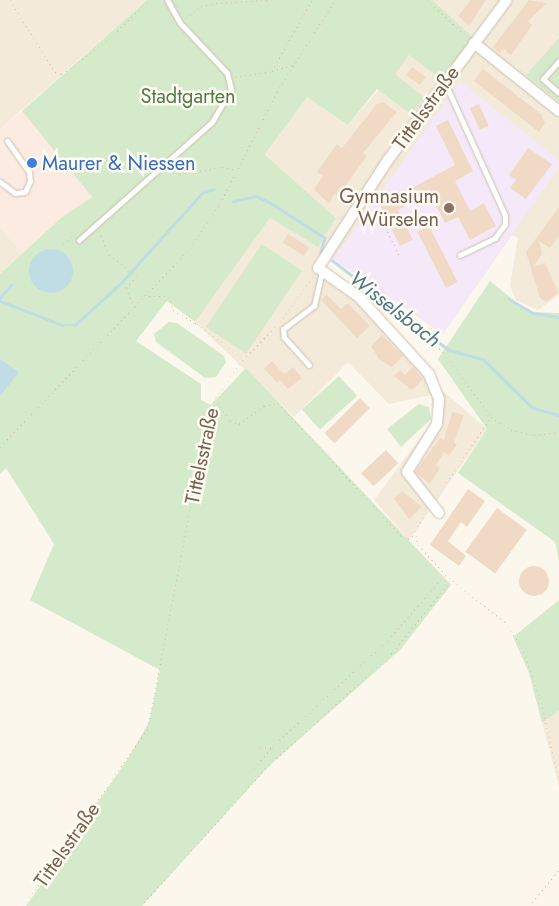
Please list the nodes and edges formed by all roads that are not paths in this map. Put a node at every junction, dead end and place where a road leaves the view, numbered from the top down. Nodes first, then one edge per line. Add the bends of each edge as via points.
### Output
1 (167, 0) edge
2 (507, 0) edge
3 (474, 43) junction
4 (559, 61) edge
5 (445, 82) junction
6 (559, 93) edge
7 (559, 111) edge
8 (7, 141) dead end
9 (0, 182) edge
10 (79, 240) dead end
11 (460, 256) dead end
12 (320, 269) junction
13 (309, 365) dead end
14 (439, 513) dead end

1 - 10 lane via 180,23 229,79 231,89 212,122
2 - 3 street, Tittelsstraße
3 - 5 street, Tittelsstraße
3 - 7 street
4 - 6 lane via 543,79
5 - 11 lane via 505,215 504,224 495,238
5 - 12 street, Tittelsstraße via 366,192
8 - 9 lane via 29,172 30,181 25,192 15,193
12 - 13 lane via 314,306 283,329 284,337
12 - 14 street via 372,311 433,381 439,399 437,424 407,472

